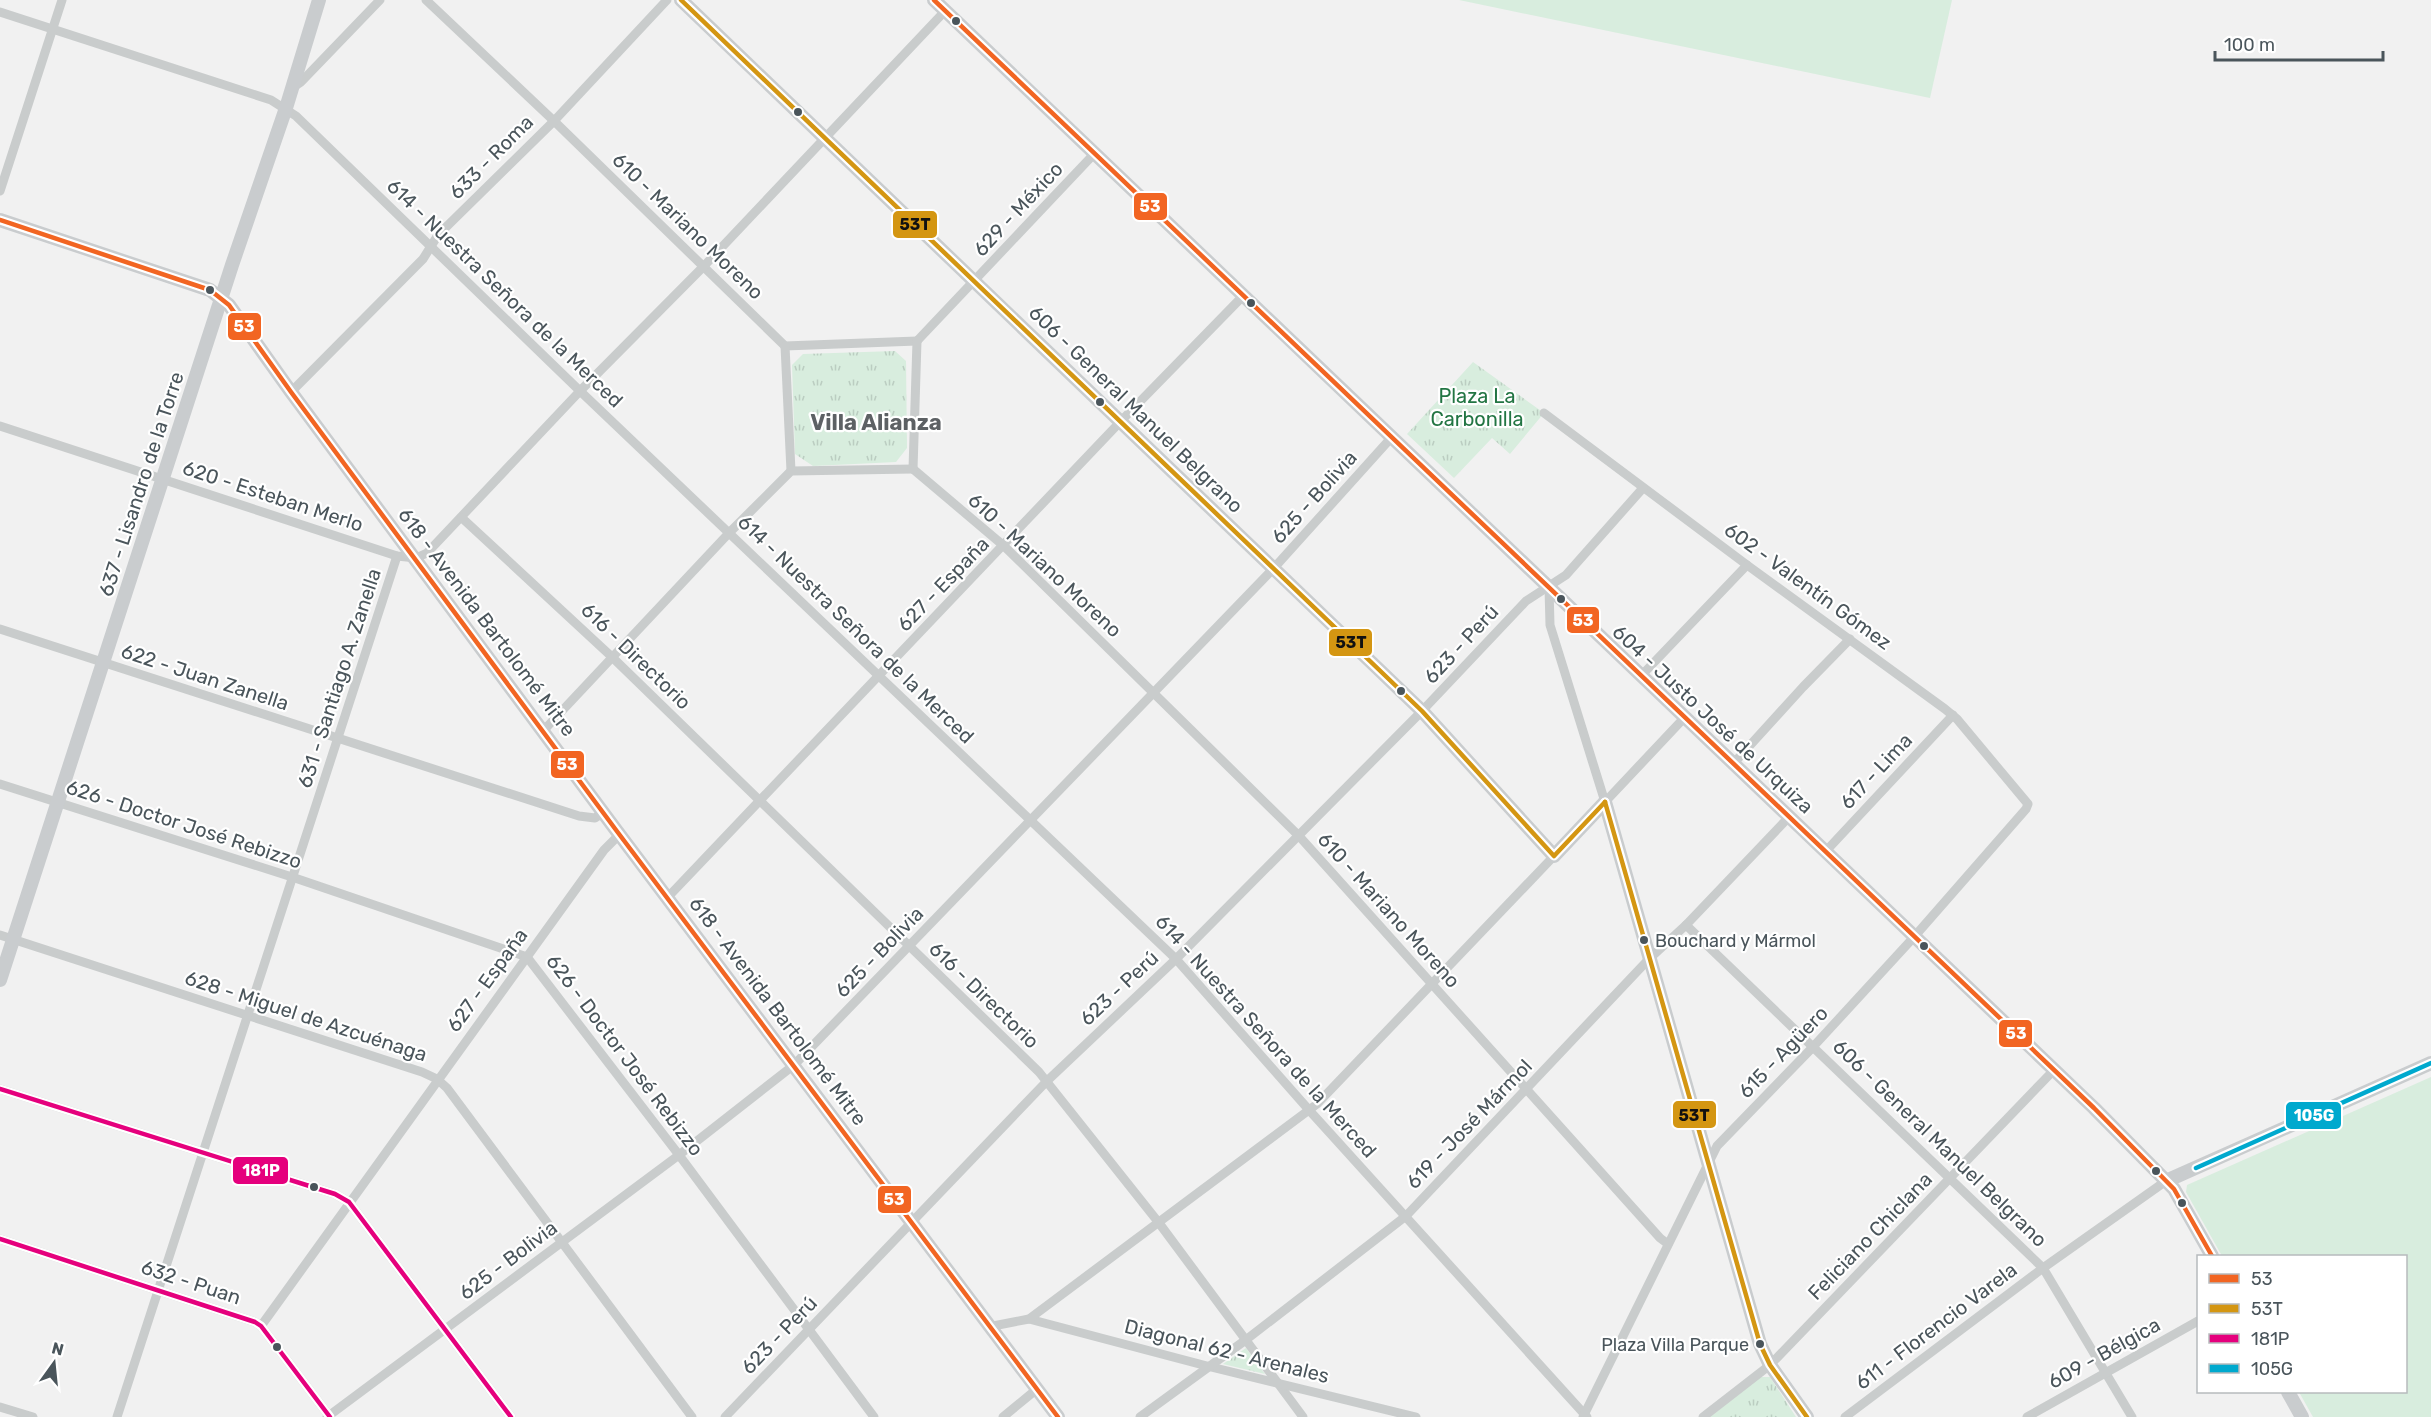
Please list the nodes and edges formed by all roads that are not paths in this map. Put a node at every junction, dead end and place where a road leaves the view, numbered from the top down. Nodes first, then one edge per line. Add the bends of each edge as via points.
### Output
1 (63, 0) edge
2 (319, 0) edge
3 (380, 0) edge
4 (426, 0) edge
5 (667, 0) edge
6 (681, 0) edge
7 (934, 0) edge
8 (945, 11) junction
9 (0, 12) edge
10 (53, 29) junction
11 (290, 89) junction
12 (286, 108) junction
13 (554, 121) junction
14 (825, 138) junction
15 (1094, 154) junction
16 (0, 191) edge
17 (0, 220) edge
18 (430, 247) junction
19 (704, 266) junction
20 (974, 281) junction
21 (1243, 296) junction
22 (222, 297) junction
23 (917, 340) junction
24 (785, 346) junction
25 (580, 391) junction
26 (291, 392) junction
27 (1544, 413) dead end
28 (1121, 421) junction
29 (0, 426) edge
30 (1391, 438) junction
31 (913, 469) junction
32 (791, 471) junction
33 (163, 478) junction
34 (1643, 488) junction
35 (462, 518) junction
36 (729, 533) junction
37 (1004, 546) junction
38 (397, 556) junction
39 (416, 558) junction
40 (1747, 565) junction
41 (1274, 568) junction
42 (1549, 588) junction
43 (0, 629) edge
44 (1850, 639) junction
45 (612, 657) junction
46 (103, 663) junction
47 (1640, 676) junction
48 (879, 677) junction
49 (1152, 694) junction
50 (1422, 711) junction
51 (1953, 715) junction
52 (1685, 717) junction
53 (544, 730) junction
54 (337, 740) junction
55 (1733, 764) junction
56 (0, 784) edge
57 (761, 801) junction
58 (1605, 802) junction
59 (57, 803) junction
60 (2026, 809) joint
61 (604, 813) junction
62 (1789, 817) junction
63 (1031, 820) junction
64 (620, 834) junction
65 (1299, 836) junction
66 (1826, 851) junction
67 (1554, 856) junction
68 (292, 877) junction
69 (668, 897) junction
70 (1686, 925) junction
71 (6, 937) edge
72 (1914, 937) junction
73 (909, 948) junction
74 (527, 957) junction
75 (1176, 958) junction
76 (1648, 960) junction
77 (0, 980) edge
78 (1431, 983) junction
79 (247, 1016) junction
80 (1812, 1048) junction
81 (2431, 1063) edge
82 (794, 1065) junction
83 (2054, 1070) junction
84 (437, 1079) junction
85 (1047, 1081) junction
86 (0, 1089) edge
87 (1527, 1090) junction
88 (1309, 1110) junction
89 (202, 1152) junction
90 (679, 1155) junction
91 (1709, 1158) junction
92 (1951, 1178) junction
93 (2166, 1180) junction
94 (349, 1202) junction
95 (1406, 1216) junction
96 (912, 1223) junction
97 (1160, 1223) junction
98 (0, 1239) edge
99 (561, 1242) junction
100 (1668, 1244) junction
101 (2211, 1255) edge
102 (2043, 1268) junction
103 (157, 1289) junction
104 (1029, 1319) junction
105 (2197, 1322) edge
106 (261, 1326) junction
107 (988, 1327) junction
108 (810, 1329) junction
109 (446, 1330) junction
110 (1247, 1339) junction
111 (1770, 1365) junction
112 (1208, 1366) junction
113 (2107, 1372) junction
114 (1278, 1383) junction
115 (1037, 1389) junction
116 (2289, 1393) edge
117 (0, 1407) edge
118 (1380, 1408) junction
119 (1585, 1416) edge
120 (33, 1417) edge
121 (117, 1417) edge
122 (329, 1417) edge
123 (511, 1417) edge
124 (692, 1417) edge
125 (725, 1417) edge
126 (874, 1417) edge
127 (1003, 1417) edge
128 (1058, 1417) edge
129 (1140, 1417) edge
130 (1303, 1417) edge
131 (1373, 1417) edge
132 (1416, 1417) edge
133 (1703, 1417) edge
134 (1807, 1417) edge
135 (1845, 1417) edge
136 (2027, 1417) edge
137 (2132, 1417) edge
138 (2302, 1417) edge

1 - 10 street
2 - 11 main road, 637 - Lisandro de la Torre
3 - 11 street
4 - 13 street, 610 - Mariano Moreno
5 - 13 street, 633 - Roma
6 - 14 main road, 606 - General Manuel Belgrano
7 - 8 main road, 604 - Justo José de Urquiza
8 - 14 street
8 - 15 main road, 604 - Justo José de Urquiza
9 - 10 street, 614 - Nuestra Señora de la Merced
10 - 12 street, 614 - Nuestra Señora de la Merced
10 - 16 street
11 - 12 main road, 637 - Lisandro de la Torre
12 - 18 street, 614 - Nuestra Señora de la Merced
12 - 22 main road, 637 - Lisandro de la Torre
13 - 18 street, 633 - Roma
13 - 19 street, 610 - Mariano Moreno
14 - 19 street
14 - 20 main road, 606 - General Manuel Belgrano
15 - 20 street, 629 - México
15 - 21 main road, 604 - Justo José de Urquiza
17 - 22 main road
18 - 25 street, 614 - Nuestra Señora de la Merced
18 - 26 street, 633 - Roma via 423,259
19 - 24 street, 610 - Mariano Moreno
19 - 25 street
20 - 23 street, 629 - México
20 - 28 main road, 606 - General Manuel Belgrano
21 - 28 street, 627 - España
21 - 30 main road, 604 - Justo José de Urquiza
22 - 26 main road, 618 - Avenida Bartolomé Mitre
22 - 33 main road, 637 - Lisandro de la Torre
23 - 24 street
23 - 31 street
24 - 32 street
25 - 35 street
25 - 36 street, 614 - Nuestra Señora de la Merced
26 - 39 main road, 618 - Avenida Bartolomé Mitre
27 - 34 street, 602 - Valentín Gómez
28 - 37 street, 627 - España
28 - 41 main road, 606 - General Manuel Belgrano
29 - 33 street, 620 - Esteban Merlo
30 - 41 street, 625 - Bolivia
30 - 42 main road, 604 - Justo José de Urquiza
31 - 32 street
31 - 37 street, 610 - Mariano Moreno
32 - 36 street
33 - 38 street, 620 - Esteban Merlo
33 - 46 main road, 637 - Lisandro de la Torre
34 - 40 street, 602 - Valentín Gómez
34 - 42 street, 623 - Perú via 1566,575
35 - 39 street via 428,553
35 - 45 street, 616 - Directorio
36 - 45 street
36 - 48 street, 614 - Nuestra Señora de la Merced
37 - 48 street, 627 - España
37 - 49 street, 610 - Mariano Moreno
38 - 39 street, 631 - Santiago A. Zanella
38 - 54 street, 631 - Santiago A. Zanella
39 - 53 main road, 618 - Avenida Bartolomé Mitre
40 - 44 street, 602 - Valentín Gómez
40 - 47 street
41 - 49 street, 625 - Bolivia
41 - 50 main road, 606 - General Manuel Belgrano
42 - 47 main road, 604 - Justo José de Urquiza
42 - 50 street, 623 - Perú via 1526,601
42 - 58 street via 1550,625
43 - 46 street, 622 - Juan Zanella
44 - 51 street, 602 - Valentín Gómez
44 - 55 street
45 - 53 street
45 - 57 street, 616 - Directorio
46 - 54 street, 622 - Juan Zanella
46 - 59 main road, 637 - Lisandro de la Torre
47 - 52 main road, 604 - Justo José de Urquiza
48 - 57 street, 627 - España
48 - 63 street, 614 - Nuestra Señora de la Merced
49 - 63 street, 625 - Bolivia
49 - 65 street, 610 - Mariano Moreno
50 - 65 street, 623 - Perú
50 - 67 main road, 606 - General Manuel Belgrano
51 - 60 street, 602 - Valentín Gómez via 2026,799
51 - 66 street, 617 - Lima
52 - 55 main road, 604 - Justo José de Urquiza
52 - 58 street
53 - 61 main road, 618 - Avenida Bartolomé Mitre
54 - 61 street, 622 - Juan Zanella via 579,816 595,818
54 - 68 street, 631 - Santiago A. Zanella
55 - 62 main road, 604 - Justo José de Urquiza
56 - 59 street, 626 - Doctor José Rebizzo
57 - 69 street, 627 - España
57 - 73 street, 616 - Directorio
58 - 67 main road
58 - 76 main road
59 - 68 street, 626 - Doctor José Rebizzo
59 - 71 main road, 637 - Lisandro de la Torre
60 - 72 street, 615 - Agüero
61 - 64 main road, 618 - Avenida Bartolomé Mitre
62 - 66 main road, 604 - Justo José de Urquiza
62 - 70 street, 619 - José Mármol
63 - 73 street, 625 - Bolivia
63 - 75 street, 614 - Nuestra Señora de la Merced
64 - 69 main road, 618 - Avenida Bartolomé Mitre
64 - 74 street, 627 - España via 604,850
65 - 75 street, 623 - Perú
65 - 78 street, 610 - Mariano Moreno
66 - 72 main road, 604 - Justo José de Urquiza
67 - 78 street
68 - 74 street, 626 - Doctor José Rebizzo
68 - 79 street, 631 - Santiago A. Zanella
69 - 82 main road, 618 - Avenida Bartolomé Mitre
70 - 76 street, 619 - José Mármol
70 - 80 street, 606 - General Manuel Belgrano
71 - 77 main road, 637 - Lisandro de la Torre
71 - 79 street, 628 - Miguel de Azcuénaga
72 - 80 street, 615 - Agüero
72 - 83 main road, 604 - Justo José de Urquiza
73 - 82 street, 625 - Bolivia
73 - 85 street, 616 - Directorio
74 - 84 street, 627 - España
74 - 90 street, 626 - Doctor José Rebizzo
75 - 85 street, 623 - Perú
75 - 88 street, 614 - Nuestra Señora de la Merced
76 - 87 street, 619 - José Mármol
76 - 91 main road
78 - 87 street, 610 - Mariano Moreno
78 - 88 street
79 - 84 street, 628 - Miguel de Azcuénaga
79 - 89 street, 631 - Santiago A. Zanella
80 - 91 street, 615 - Agüero
80 - 92 street, 606 - General Manuel Belgrano
81 - 93 main road
82 - 90 street, 625 - Bolivia
82 - 96 main road, 618 - Avenida Bartolomé Mitre
83 - 92 street, Feliciano Chiclana
83 - 93 main road, 604 - Justo José de Urquiza
84 - 94 street, 627 - España
84 - 99 street, 628 - Miguel de Azcuénaga
85 - 96 street, 623 - Perú
85 - 97 street, 616 - Directorio
86 - 89 street
87 - 95 street, 619 - José Mármol
87 - 100 street, 610 - Mariano Moreno
88 - 95 street, 614 - Nuestra Señora de la Merced
88 - 97 street
89 - 94 street via 335,1194
89 - 103 street, 631 - Santiago A. Zanella
90 - 99 street, 625 - Bolivia
90 - 108 street, 626 - Doctor José Rebizzo
91 - 100 street, 615 - Agüero
91 - 111 main road via 1760,1344
92 - 102 street, 606 - General Manuel Belgrano
92 - 111 street, Feliciano Chiclana
93 - 101 main road, 604 - Justo José de Urquiza
93 - 102 street, 611 - Florencio Varela
94 - 106 street, 627 - España
94 - 109 street
95 - 110 street, 619 - José Mármol
95 - 119 street, 614 - Nuestra Señora de la Merced
96 - 107 main road, 618 - Avenida Bartolomé Mitre
96 - 108 street, 623 - Perú
97 - 104 street
97 - 110 street, 616 - Directorio
98 - 103 street, 632 - Puan
99 - 109 street, 625 - Bolivia
99 - 124 street, 628 - Miguel de Azcuénaga
100 - 119 street, 615 - Agüero
102 - 113 street, 606 - General Manuel Belgrano
102 - 135 street, 611 - Florencio Varela
103 - 106 street, 632 - Puan
103 - 121 street, 631 - Santiago A. Zanella
104 - 107 street
104 - 112 street, Diagonal 62 - Arenales
105 - 113 street, 609 - Bélgica
106 - 122 street, 632 - Puan
107 - 115 main road, 618 - Avenida Bartolomé Mitre
108 - 125 street, 623 - Perú
108 - 126 street, 626 - Doctor José Rebizzo
109 - 122 street, 625 - Bolivia
109 - 123 street
110 - 112 street, 619 - José Mármol
110 - 114 street, 616 - Directorio
111 - 133 street, Feliciano Chiclana
111 - 134 main road
112 - 114 street, Diagonal 62 - Arenales
112 - 129 street, 619 - José Mármol
113 - 136 street, 609 - Bélgica
113 - 137 street, 606 - General Manuel Belgrano
114 - 118 street, Diagonal 62 - Arenales
114 - 130 street, 616 - Directorio
115 - 127 street
115 - 128 main road, 618 - Avenida Bartolomé Mitre
116 - 138 main road
117 - 120 street
118 - 131 street
118 - 132 street, Diagonal 62 - Arenales

